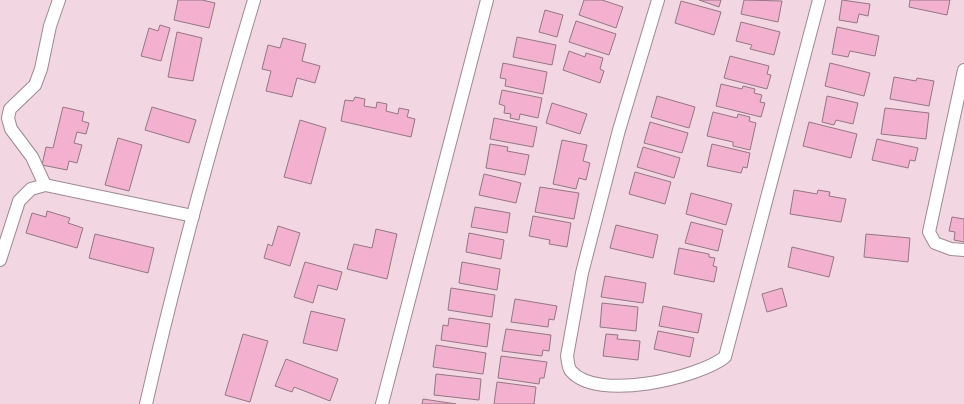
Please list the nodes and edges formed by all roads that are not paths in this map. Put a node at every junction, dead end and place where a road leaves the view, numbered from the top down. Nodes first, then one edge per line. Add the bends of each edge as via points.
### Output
1 (59, 0) edge
2 (254, 0) edge
3 (487, 0) edge
4 (658, 0) edge
5 (819, 0) edge
6 (964, 70) edge
7 (45, 185) junction
8 (193, 216) junction
9 (964, 250) edge
10 (0, 260) edge
11 (146, 404) edge
12 (382, 404) edge

1 - 7 street via 35,85 10,109 8,118 12,129 32,157
2 - 8 street
3 - 12 street
4 - 5 street via 618,130 584,265 567,356 570,370 579,379 600,386 638,386 701,370 726,357
6 - 9 street via 929,232 935,243 951,249
7 - 8 street
7 - 10 street via 31,189 19,202
8 - 11 street via 170,297

